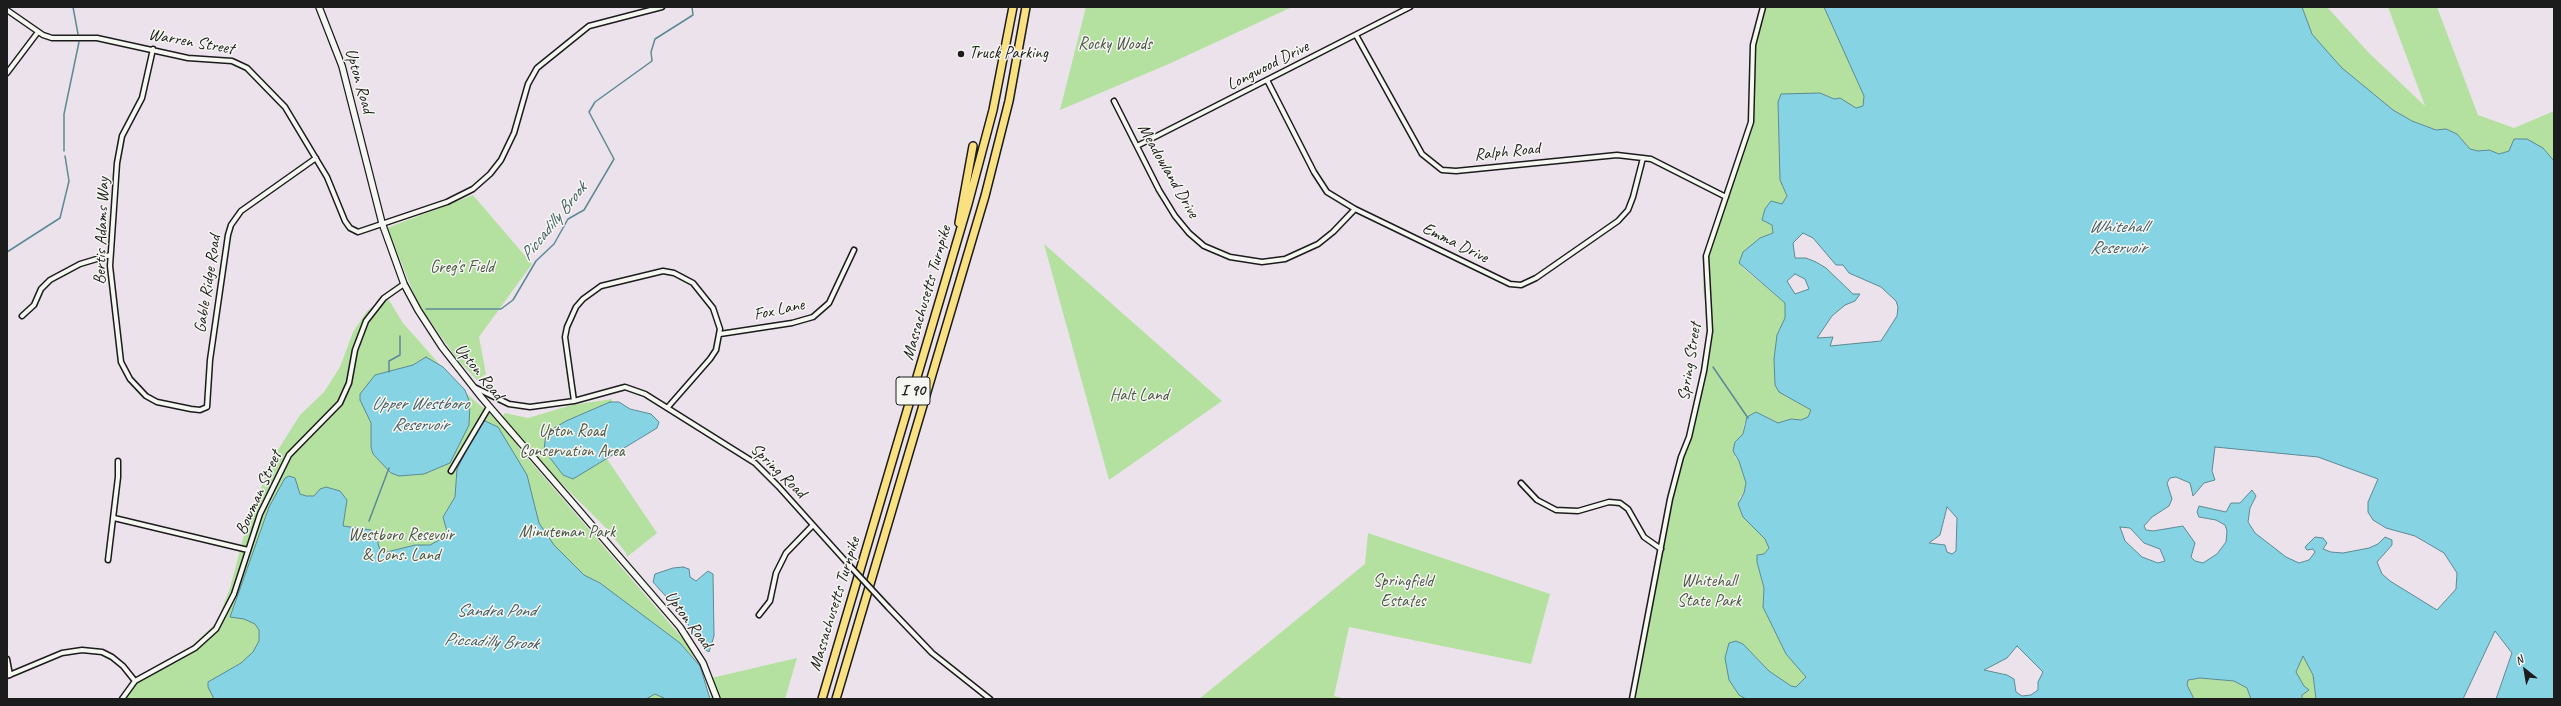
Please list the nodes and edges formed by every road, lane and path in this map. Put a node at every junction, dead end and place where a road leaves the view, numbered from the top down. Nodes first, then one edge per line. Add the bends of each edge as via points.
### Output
1 (319, 7) edge
2 (662, 7) edge
3 (1013, 7) edge
4 (1026, 7) edge
5 (1410, 7) edge
6 (1763, 7) edge
7 (7, 10) edge
8 (38, 32) junction
9 (1356, 35) junction
10 (153, 49) junction
11 (7, 73) edge
12 (1267, 80) junction
13 (1114, 101) dead end
14 (974, 146) dead end
15 (1137, 146) junction
16 (316, 158) junction
17 (1643, 158) junction
18 (1726, 197) junction
19 (1355, 209) junction
20 (382, 224) junction
21 (854, 250) dead end
22 (110, 255) junction
23 (953, 258) junction
24 (404, 284) junction
25 (22, 316) dead end
26 (720, 334) junction
27 (471, 385) junction
28 (574, 401) junction
29 (206, 407) joint
30 (489, 407) junction
31 (668, 407) junction
32 (118, 461) dead end
33 (451, 471) dead end
34 (1521, 483) dead end
35 (114, 518) junction
36 (813, 525) junction
37 (1661, 549) junction
38 (248, 550) junction
39 (108, 560) dead end
40 (759, 614) dead end
41 (7, 659) edge
42 (9, 676) edge
43 (135, 681) junction
44 (122, 699) edge
45 (717, 699) edge
46 (822, 699) edge
47 (836, 699) edge
48 (990, 699) edge
49 (1632, 699) edge

1 - 20 main road, Upton Road via 342,66
2 - 20 street, Warren Street via 629,17 603,21 577,34 533,74 514,133 501,160 490,174 461,195
3 - 23 highway, Massachusetts Turnpike / I 90 via 989,124
4 - 47 highway, Massachusetts Turnpike / I 90 via 1009,101 985,196
5 - 9 street, Longwood Drive
6 - 18 street, Spring Street via 1753,41 1751,122
7 - 8 street, Warren Street
8 - 10 street, Warren Street via 52,38 97,38
8 - 11 street
9 - 12 street, Longwood Drive
9 - 17 street, Ralph Road via 1422,154 1442,170 1456,171 1617,155
10 - 16 street, Warren Street via 188,58 232,61 247,68 285,107
10 - 22 street, Bertis Adams Way via 142,98 122,136 117,163
12 - 15 street, Longwood Drive
12 - 19 street, Emma Drive via 1314,172 1327,192
13 - 15 street, Meadowland Drive
14 - 23 highway
15 - 19 street, Meadowland Drive via 1159,190 1189,233 1204,246 1230,257 1262,262 1285,259 1304,252 1333,232
16 - 20 street, Warren Street via 350,228 358,232
16 - 29 street, Gable Ridge Road via 241,211 231,225 210,360 209,403
17 - 18 street, Ralph Road via 1651,159
17 - 19 street, Emma Drive via 1628,210 1618,221 1536,278 1521,285 1510,284
18 - 37 street, Spring Street via 1706,256 1710,331 1704,371 1689,437 1672,488
20 - 24 main road, Upton Road
21 - 26 street, Fox Lane via 829,303 813,317 792,323
22 - 25 street via 80,264 50,280 41,290 34,305
22 - 29 street, Bertis Adams Way via 110,279 118,350 130,379 142,392 157,402 191,409
23 - 46 highway, Massachusetts Turnpike / I 90
24 - 27 main road, Upton Road via 432,333
24 - 38 street, Bowman Street via 384,298 366,320 355,350 349,383 340,403 289,455 260,514
26 - 28 street via 718,318 707,299 693,283 674,272 653,272 601,286 576,307 567,327 566,348
26 - 31 street via 716,350 710,359
27 - 28 street, Spring Road via 499,400 519,406 541,407
27 - 30 main road, Upton Road
28 - 31 street, Spring Road via 625,387 645,394
30 - 33 street
30 - 45 main road, Upton Road via 676,623 703,663
31 - 36 street, Spring Road via 755,463
32 - 35 street
34 - 37 street via 1537,500 1556,510 1578,511 1609,502 1620,503 1628,509 1644,537
35 - 38 street
35 - 39 street
36 - 40 street via 783,558 776,573 770,601
36 - 48 street, Spring Road, bridge via 932,653
37 - 49 street, Spring Street
38 - 43 street, Bowman Street via 234,594 216,628 194,648
41 - 42 street
42 - 43 street via 62,654 82,650 102,652 112,657
43 - 44 street, Bowman Street

